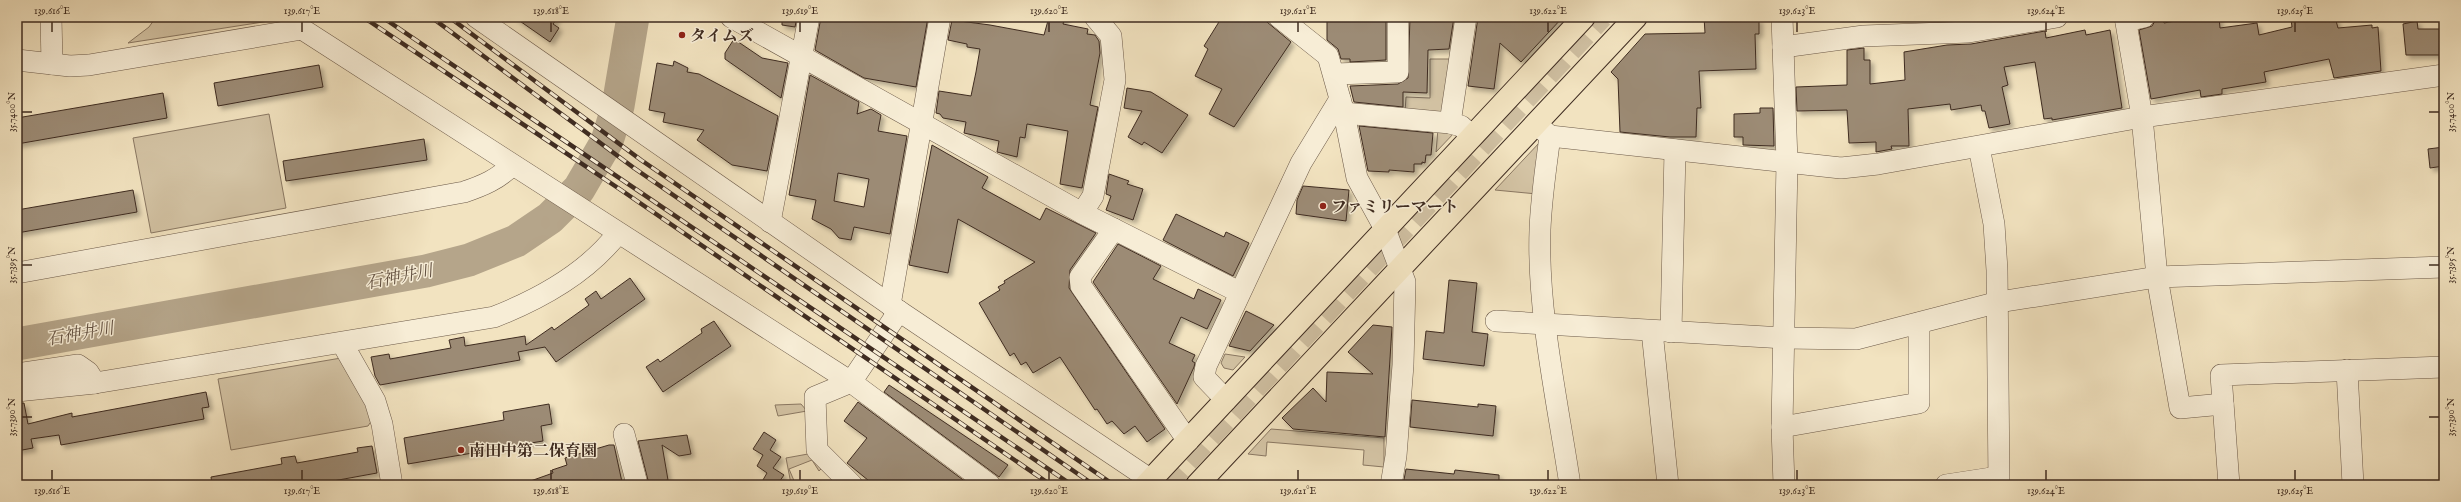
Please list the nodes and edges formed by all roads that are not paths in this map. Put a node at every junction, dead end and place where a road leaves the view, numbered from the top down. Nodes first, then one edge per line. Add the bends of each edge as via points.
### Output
1 (51, 17) edge
2 (476, 17) edge
3 (731, 17) edge
4 (808, 17) edge
5 (940, 17) edge
6 (1095, 17) edge
7 (1279, 17) edge
8 (1398, 17) edge
9 (1466, 17) edge
10 (1584, 17) edge
11 (1636, 17) edge
12 (1782, 17) edge
13 (2057, 17) edge
14 (2132, 18) edge
15 (297, 23) edge
16 (1965, 25) edge
17 (1905, 26) edge
18 (1306, 27) edge
19 (1783, 47) junction
20 (802, 56) junction
21 (17, 60) edge
22 (52, 64) junction
23 (1334, 74) junction
24 (2444, 75) edge
25 (1342, 106) junction
26 (2142, 117) junction
27 (1450, 123) junction
28 (921, 124) junction
29 (1543, 130) junction
30 (1472, 136) junction
31 (1979, 147) junction
32 (1675, 150) junction
33 (1787, 162) junction
34 (512, 165) junction
35 (1082, 213) junction
36 (770, 222) junction
37 (1114, 229) junction
38 (1385, 230) junction
39 (618, 233) junction
40 (2444, 266) edge
41 (1401, 270) junction
42 (17, 272) edge
43 (2157, 277) junction
44 (1239, 292) junction
45 (1999, 302) junction
46 (894, 308) junction
47 (1496, 321) dead end
48 (1919, 323) junction
49 (1546, 324) junction
50 (1661, 331) junction
51 (1784, 338) junction
52 (342, 343) junction
53 (2444, 366) edge
54 (2347, 370) junction
55 (17, 374) edge
56 (851, 382) junction
57 (95, 383) junction
58 (17, 391) edge
59 (1226, 400) junction
60 (17, 404) edge
61 (2223, 404) junction
62 (1782, 427) junction
63 (624, 434) dead end
64 (1188, 441) junction
65 (1998, 481) edge
66 (1149, 483) edge
67 (392, 485) edge
68 (634, 485) edge
69 (852, 485) edge
70 (990, 485) edge
71 (1198, 485) edge
72 (1391, 485) edge
73 (1570, 485) edge
74 (1668, 485) edge
75 (1784, 485) edge
76 (1946, 485) edge
77 (2229, 485) edge
78 (2352, 485) edge

1 - 22 street
2 - 36 street
3 - 20 street
4 - 20 street
5 - 28 street
6 - 35 street via 1111,36 1116,80 1093,196
7 - 18 street
8 - 23 street via 1398,72
9 - 27 street
10 - 30 main road
11 - 29 main road
12 - 19 street
13 - 16 street
14 - 26 street
15 - 22 street via 89,65
15 - 34 street
16 - 17 street
17 - 19 street via 1864,36
18 - 23 street via 1328,56
19 - 33 street
20 - 28 street
20 - 36 street
21 - 22 street
23 - 25 street
24 - 26 street
25 - 27 street
25 - 38 street via 1357,178
25 - 44 street via 1301,163
26 - 31 street
26 - 43 street
27 - 30 street via 1461,126
28 - 35 street
28 - 46 street
29 - 32 street
29 - 41 main road
29 - 49 street via 1540,230
30 - 38 main road
31 - 33 street via 1841,168
31 - 45 street via 1994,224
32 - 33 street
32 - 50 street
33 - 51 street
34 - 39 street
34 - 42 street via 503,174 464,192
35 - 37 street
36 - 46 street
37 - 44 street
37 - 64 street via 1080,277 1081,286
38 - 41 street
38 - 59 main road
39 - 52 street via 605,249 565,281 518,308 494,317
39 - 56 street
40 - 43 street
41 - 71 main road
41 - 72 street via 1405,316 1396,456
43 - 45 street
43 - 61 street via 2180,408
44 - 59 street via 1206,366 1204,377
45 - 48 street
45 - 65 street
46 - 56 street
46 - 66 street
47 - 49 street
48 - 51 street via 1856,339
48 - 62 street via 1919,403
49 - 50 street
49 - 73 street
50 - 51 street
50 - 74 street
51 - 62 street
52 - 57 street
52 - 67 street via 375,401 382,424
53 - 54 street
54 - 61 street via 2221,375
54 - 78 street
55 - 57 street via 78,366 88,372
56 - 69 street via 815,397 816,446 819,454
56 - 70 street
57 - 58 street
57 - 60 street via 48,398
59 - 64 main road
61 - 77 street
62 - 75 street
63 - 68 street via 637,484
64 - 66 main road
65 - 76 street

